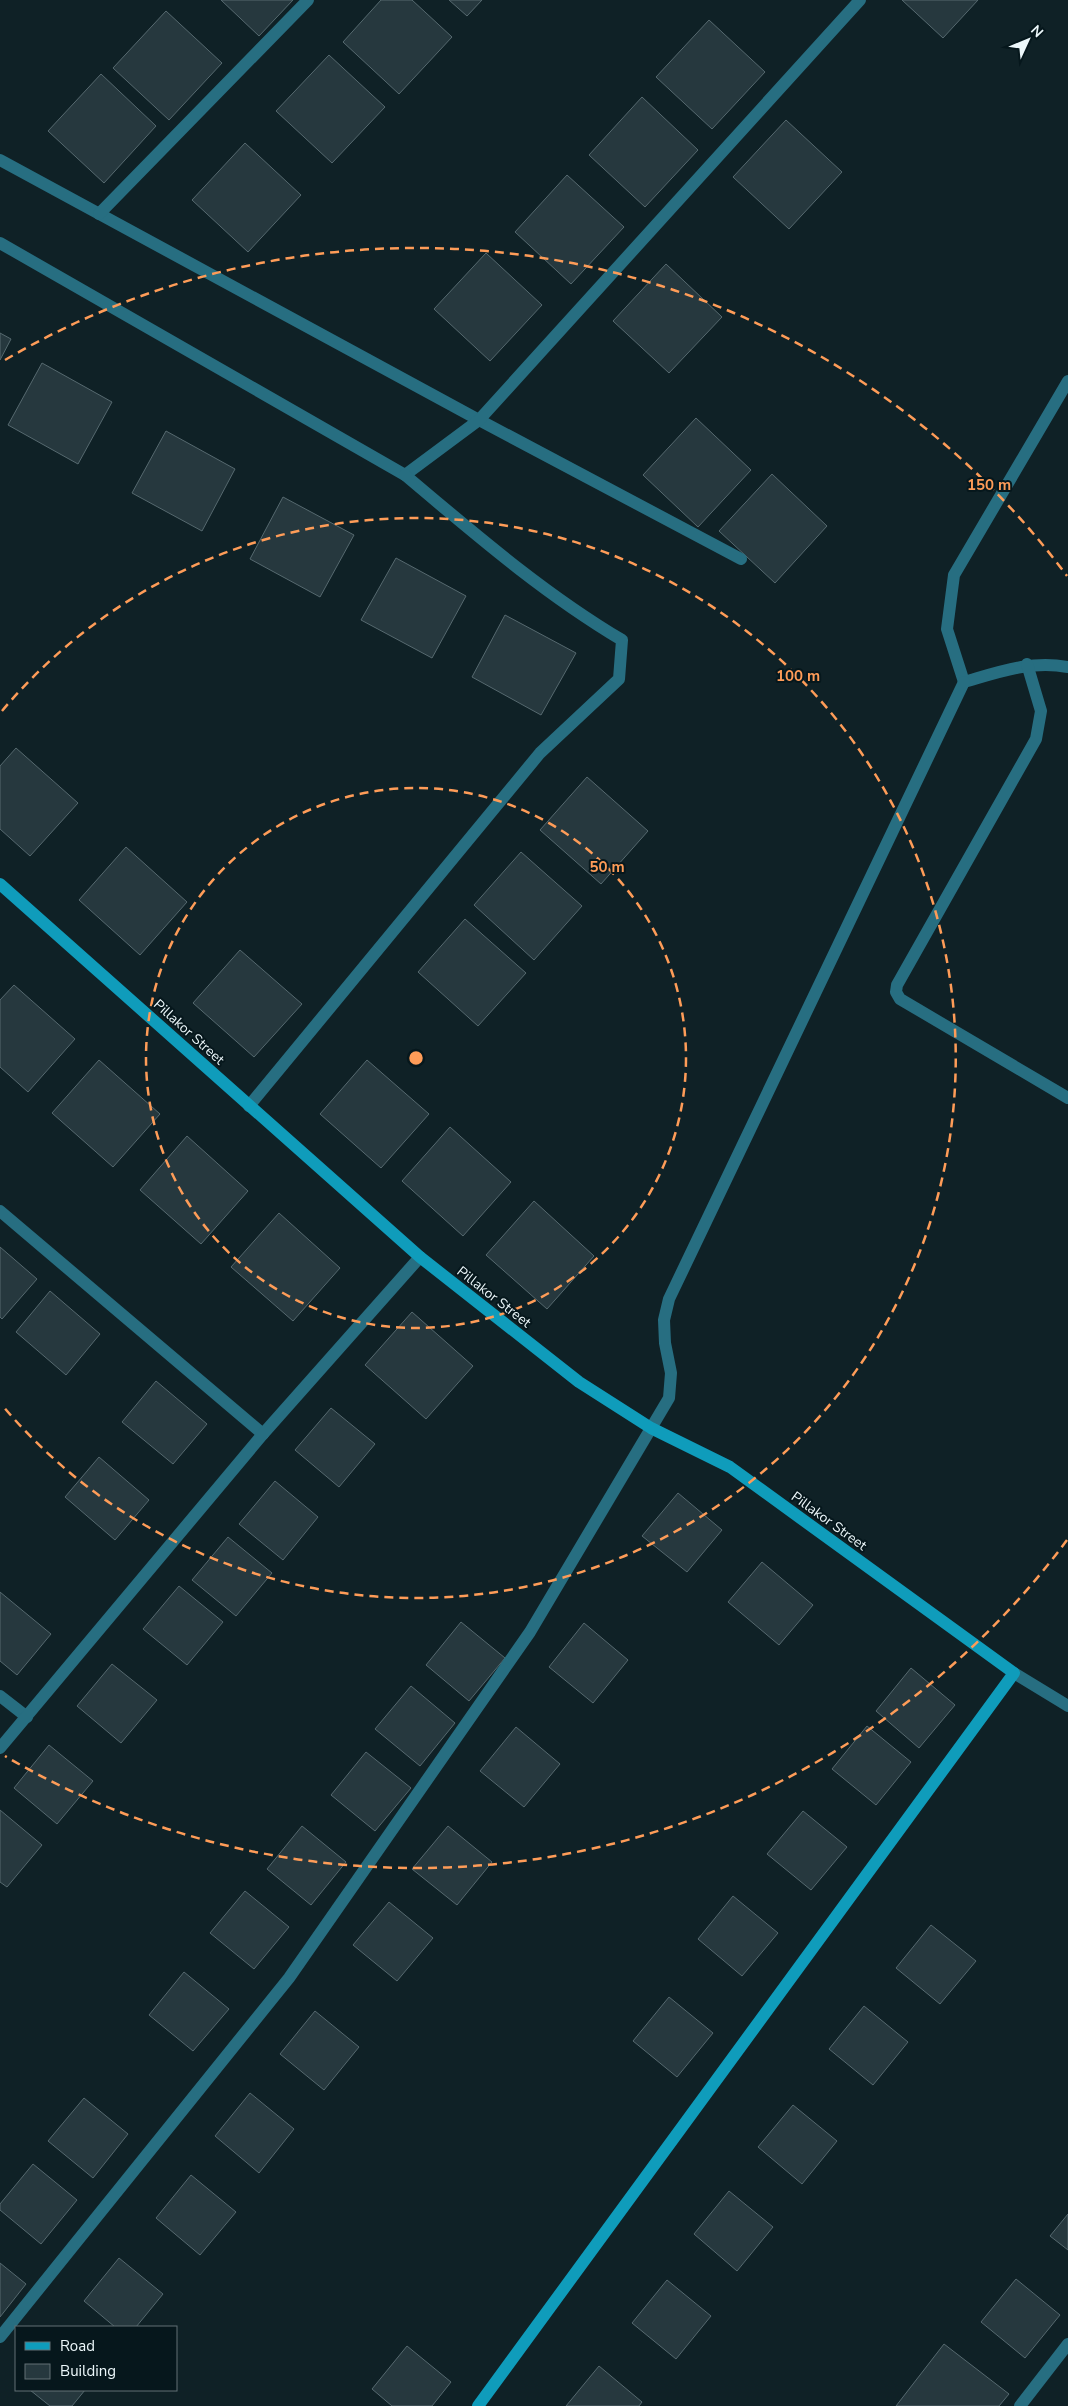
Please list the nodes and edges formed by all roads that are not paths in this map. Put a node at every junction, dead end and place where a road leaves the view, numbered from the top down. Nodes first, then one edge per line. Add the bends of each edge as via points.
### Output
1 (308, 0) edge
2 (860, 0) edge
3 (0, 160) edge
4 (99, 214) junction
5 (0, 243) edge
6 (1068, 381) edge
7 (479, 420) junction
8 (405, 475) junction
9 (741, 559) dead end
10 (1027, 664) junction
11 (1068, 667) edge
12 (964, 682) junction
13 (0, 884) edge
14 (1068, 1098) edge
15 (249, 1106) junction
16 (0, 1211) edge
17 (420, 1257) junction
18 (651, 1428) junction
19 (263, 1434) junction
20 (1014, 1673) junction
21 (0, 1696) edge
22 (1068, 1706) edge
23 (27, 1717) junction
24 (0, 1748) edge
25 (0, 2337) edge
26 (1068, 2344) edge
27 (478, 2406) edge
28 (1020, 2406) edge

1 - 4 street
2 - 7 street
3 - 4 street
4 - 7 street
5 - 8 street
6 - 12 street via 954,575 947,629
7 - 8 street
7 - 9 street
8 - 15 street via 498,554 579,614 622,640 619,679 540,753
10 - 11 street
10 - 12 street
10 - 14 street via 1040,711 1036,738 897,985 896,992 900,999
12 - 18 street via 670,1299 664,1320 671,1373 669,1398
13 - 15 street, Pillakor Street
15 - 17 street, Pillakor Street
16 - 19 street
17 - 18 street, Pillakor Street via 579,1382
17 - 19 street
18 - 20 street, Pillakor Street via 730,1467
18 - 25 street via 530,1632 289,1978
19 - 23 street
20 - 22 street
20 - 27 street
21 - 23 street
23 - 24 street
26 - 28 street

